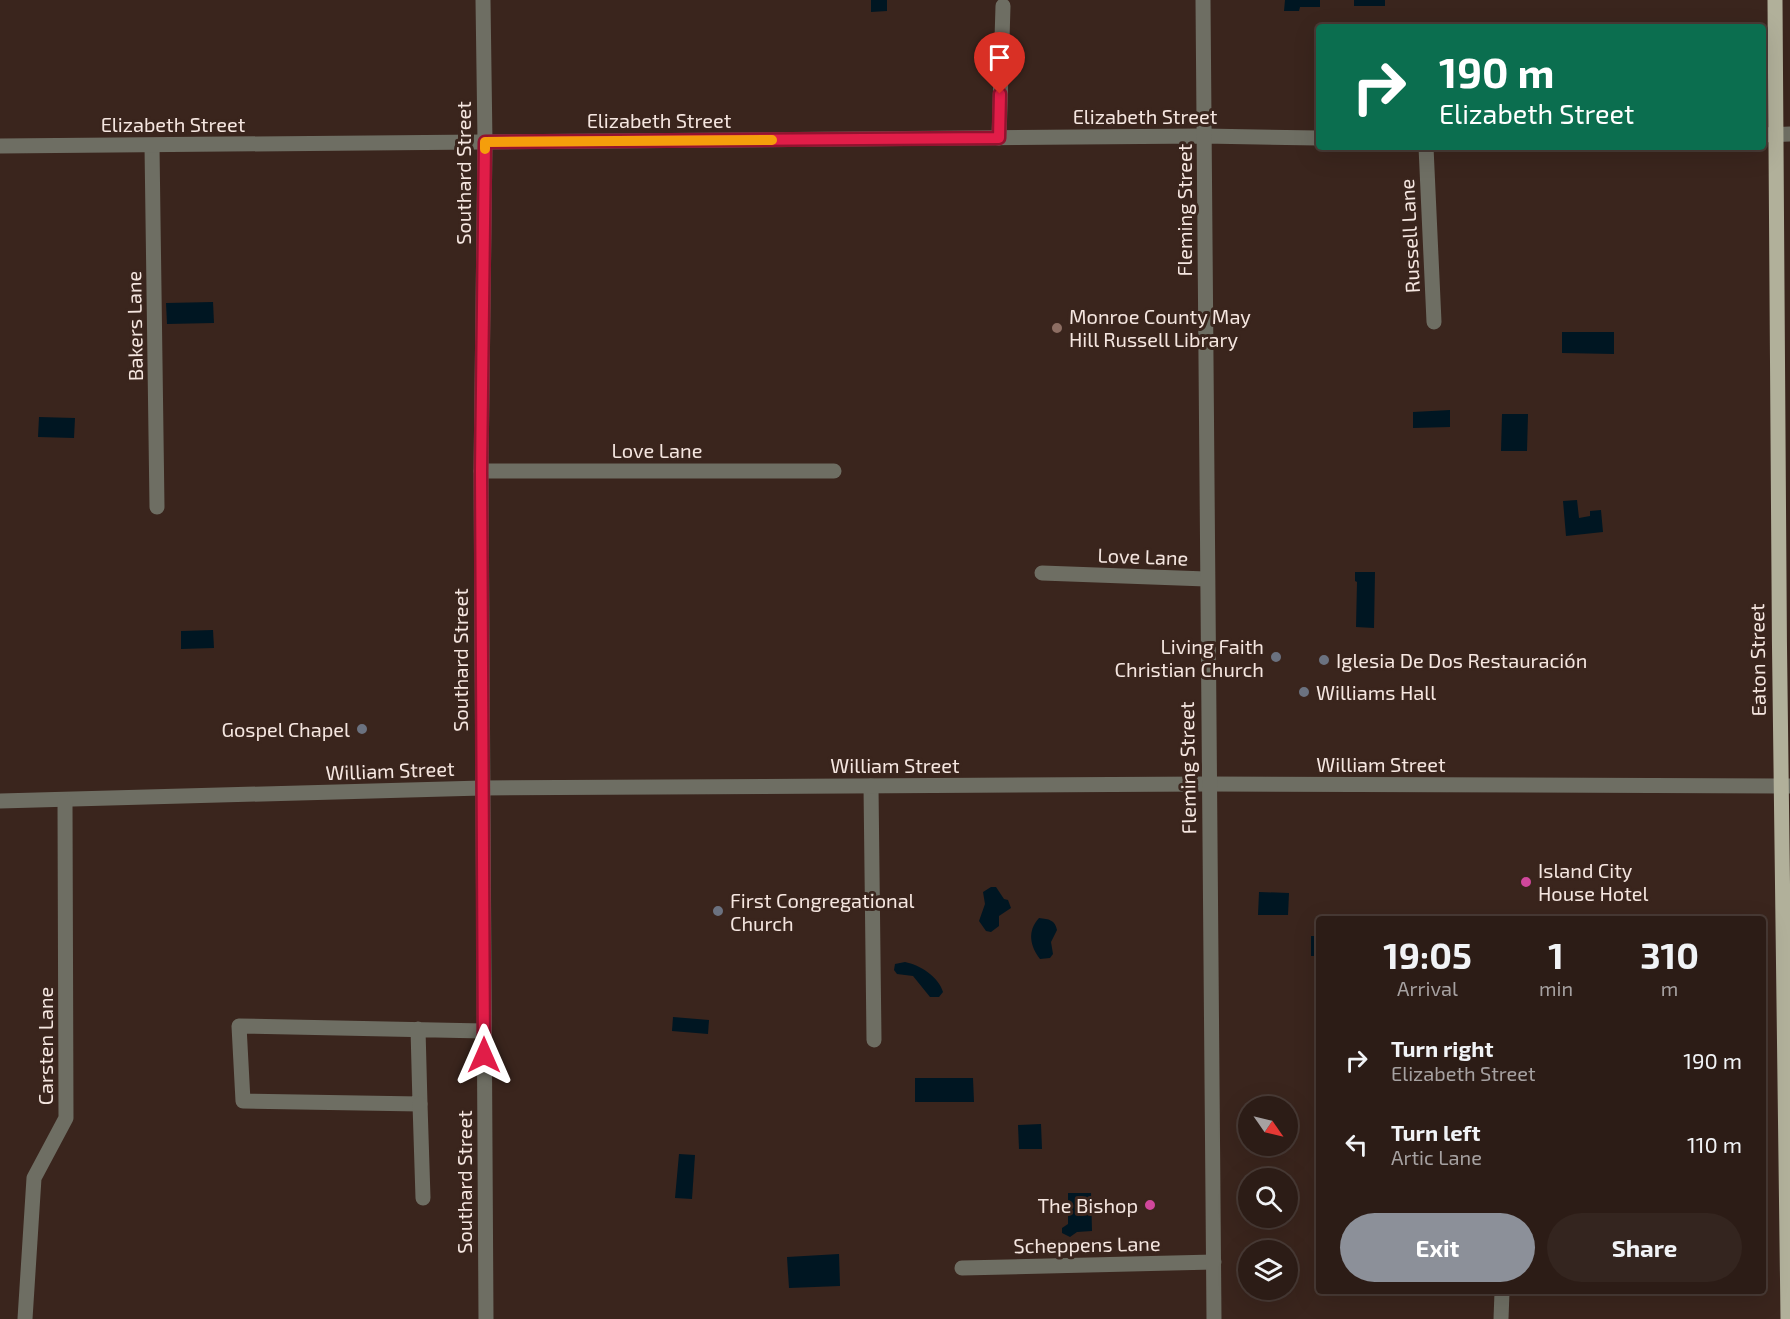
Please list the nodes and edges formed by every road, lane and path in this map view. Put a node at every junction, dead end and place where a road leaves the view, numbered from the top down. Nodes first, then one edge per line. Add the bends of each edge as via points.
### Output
1 (483, 0) edge
2 (1203, 0) edge
3 (1775, 0) edge
4 (1003, 6) dead end
5 (1776, 135) edge
6 (1204, 136) junction
7 (999, 138) junction
8 (1316, 138) edge
9 (485, 142) junction
10 (0, 146) edge
11 (152, 146) junction
12 (1426, 150) edge
13 (1434, 322) dead end
14 (1783, 459) edge
15 (481, 471) junction
16 (834, 471) dead end
17 (157, 507) dead end
18 (1042, 573) dead end
19 (1206, 579) junction
20 (1208, 784) junction
21 (871, 786) junction
22 (1784, 786) edge
23 (482, 788) junction
24 (0, 801) edge
25 (65, 801) junction
26 (1788, 1016) edge
27 (418, 1029) junction
28 (484, 1031) junction
29 (874, 1040) dead end
30 (420, 1104) junction
31 (1788, 1191) edge
32 (423, 1198) dead end
33 (1214, 1262) junction
34 (962, 1268) dead end
35 (1502, 1294) edge
36 (25, 1319) edge
37 (486, 1319) edge
38 (1214, 1319) edge
39 (1502, 1319) edge
40 (1788, 1319) edge

1 - 9 street, Southard Street
2 - 6 street, Fleming Street
3 - 5 main road, Eaton Street
4 - 7 street
5 - 14 main road, Eaton Street
6 - 7 street, Elizabeth Street
6 - 8 street, Elizabeth Street
6 - 19 street, Fleming Street
7 - 9 street, Elizabeth Street
9 - 11 street, Elizabeth Street
9 - 15 street, Southard Street
10 - 11 street, Elizabeth Street
11 - 17 street, Bakers Lane
12 - 13 street, Russell Lane
14 - 22 main road, Eaton Street
15 - 16 street, Love Lane
15 - 23 street, Southard Street
18 - 19 street, Love Lane
19 - 20 street, Fleming Street
20 - 21 street, William Street
20 - 22 street, William Street
20 - 33 street, Fleming Street
21 - 23 street, William Street
21 - 29 street
22 - 26 main road, Eaton Street
23 - 25 street, William Street
23 - 28 street, Southard Street
24 - 25 street, William Street
25 - 36 street, Carsten Lane via 66,1118 34,1178
26 - 31 main road, Eaton Street
27 - 28 street
27 - 30 street
27 - 30 street via 239,1026 243,1101
28 - 37 street, Southard Street
30 - 32 street
31 - 40 main road, Eaton Street
33 - 34 street, Scheppens Lane
33 - 38 street, Fleming Street
35 - 39 street

